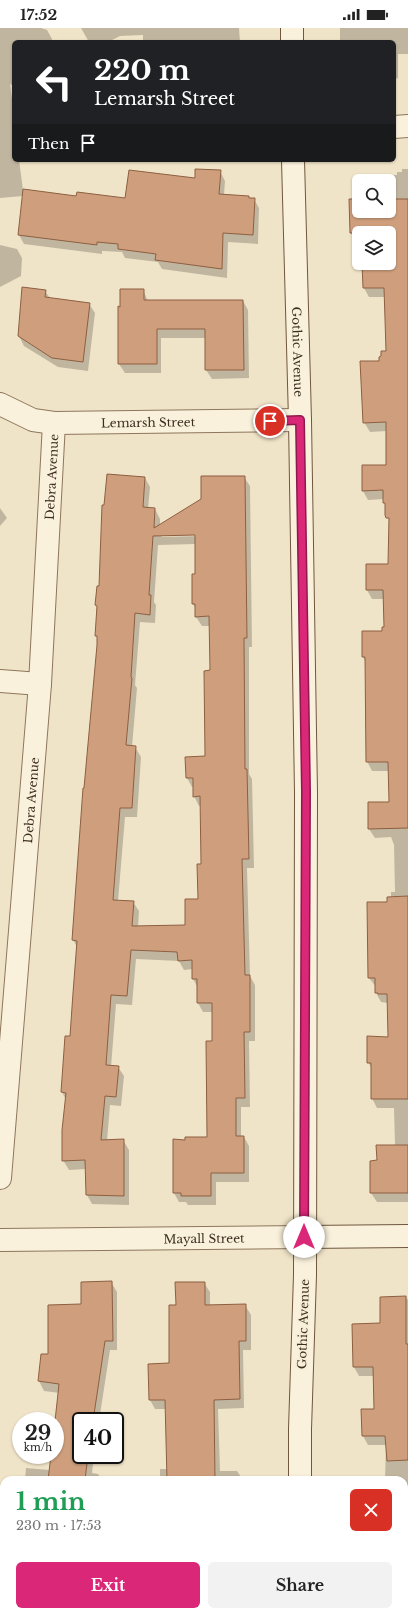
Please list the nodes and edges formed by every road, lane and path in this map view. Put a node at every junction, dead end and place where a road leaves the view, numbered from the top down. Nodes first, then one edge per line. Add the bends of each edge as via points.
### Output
1 (292, 28) edge
2 (292, 40) edge
3 (408, 126) edge
4 (396, 127) edge
5 (293, 162) edge
6 (0, 404) edge
7 (300, 420) junction
8 (54, 423) junction
9 (0, 682) edge
10 (40, 684) junction
11 (8, 968) edge
12 (0, 1178) edge
13 (408, 1236) edge
14 (304, 1237) junction
15 (0, 1240) edge
16 (300, 1476) edge

1 - 2 street
3 - 4 street
5 - 7 street, Gothic Avenue
6 - 8 street, Lemarsh Street via 33,420
7 - 8 street, Lemarsh Street
7 - 14 street, Gothic Avenue via 306,792
8 - 10 street, Debra Avenue
9 - 10 street
10 - 11 street, Debra Avenue
11 - 12 street, Debra Avenue
13 - 14 street, Mayall Street
14 - 15 street, Mayall Street
14 - 16 street, Gothic Avenue

